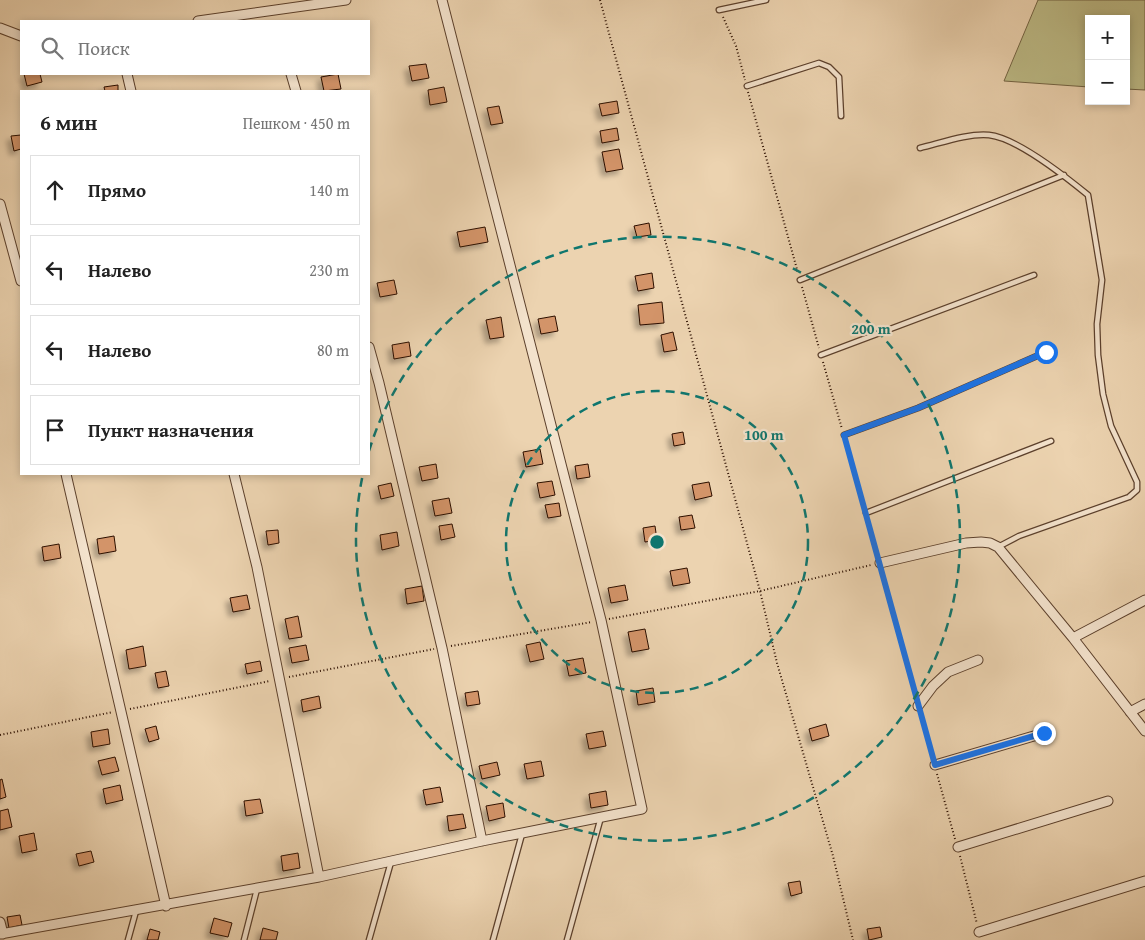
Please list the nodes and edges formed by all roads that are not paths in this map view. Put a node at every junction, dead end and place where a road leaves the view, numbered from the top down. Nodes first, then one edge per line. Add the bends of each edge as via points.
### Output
1 (346, 0) edge
2 (442, 0) edge
3 (766, 0) edge
4 (719, 10) dead end
5 (271, 11) junction
6 (205, 20) edge
7 (274, 20) edge
8 (0, 28) edge
9 (20, 36) edge
10 (127, 75) edge
11 (291, 75) edge
12 (747, 86) dead end
13 (132, 90) edge
14 (296, 90) edge
15 (841, 116) dead end
16 (920, 148) dead end
17 (1064, 175) junction
18 (0, 204) edge
19 (1034, 275) dead end
20 (20, 277) edge
21 (800, 280) road end
22 (370, 351) edge
23 (1046, 352) dead end
24 (821, 355) road end
25 (844, 435) road end
26 (1051, 441) dead end
27 (66, 475) edge
28 (234, 475) edge
29 (866, 513) road end
30 (998, 547) junction
31 (880, 563) road end
32 (1145, 600) edge
33 (1073, 638) junction
34 (978, 660) dead end
35 (1145, 704) edge
36 (918, 706) road end
37 (1130, 712) junction
38 (1145, 731) edge
39 (1044, 733) dead end
40 (935, 765) road end
41 (1108, 802) dead end
42 (601, 817) junction
43 (522, 833) junction
44 (482, 840) junction
45 (958, 847) road end
46 (391, 861) junction
47 (320, 877) junction
48 (1145, 881) edge
49 (257, 889) junction
50 (166, 906) junction
51 (136, 911) junction
52 (0, 922) edge
53 (979, 932) road end
54 (2, 936) edge
55 (128, 940) edge
56 (244, 940) edge
57 (369, 940) edge
58 (493, 940) edge
59 (567, 940) edge

1 - 5 street
2 - 42 street via 601,620 642,809
3 - 4 lane
5 - 6 street
5 - 7 street
8 - 9 street
10 - 13 street
11 - 14 street
12 - 15 lane via 819,63 839,76
16 - 17 lane via 957,138 989,135 1009,140
17 - 21 lane
17 - 30 lane via 1088,195 1102,280 1098,355 1103,394 1111,426 1137,482 1137,490 1130,497
18 - 20 street
19 - 24 lane
22 - 44 street via 442,648
23 - 25 lane via 918,408
26 - 29 lane
27 - 50 street
28 - 47 street via 259,577
30 - 31 street via 990,543 966,543
30 - 33 street
32 - 33 street
33 - 37 street
34 - 36 street via 948,672
35 - 37 street
37 - 38 street
39 - 40 street
41 - 45 street
42 - 43 street
42 - 59 lane
43 - 44 street
43 - 58 lane
44 - 46 street
46 - 47 street
46 - 57 lane
47 - 49 street
48 - 53 street
49 - 50 street
49 - 56 lane
50 - 51 street
51 - 54 street
51 - 55 lane
52 - 54 street

